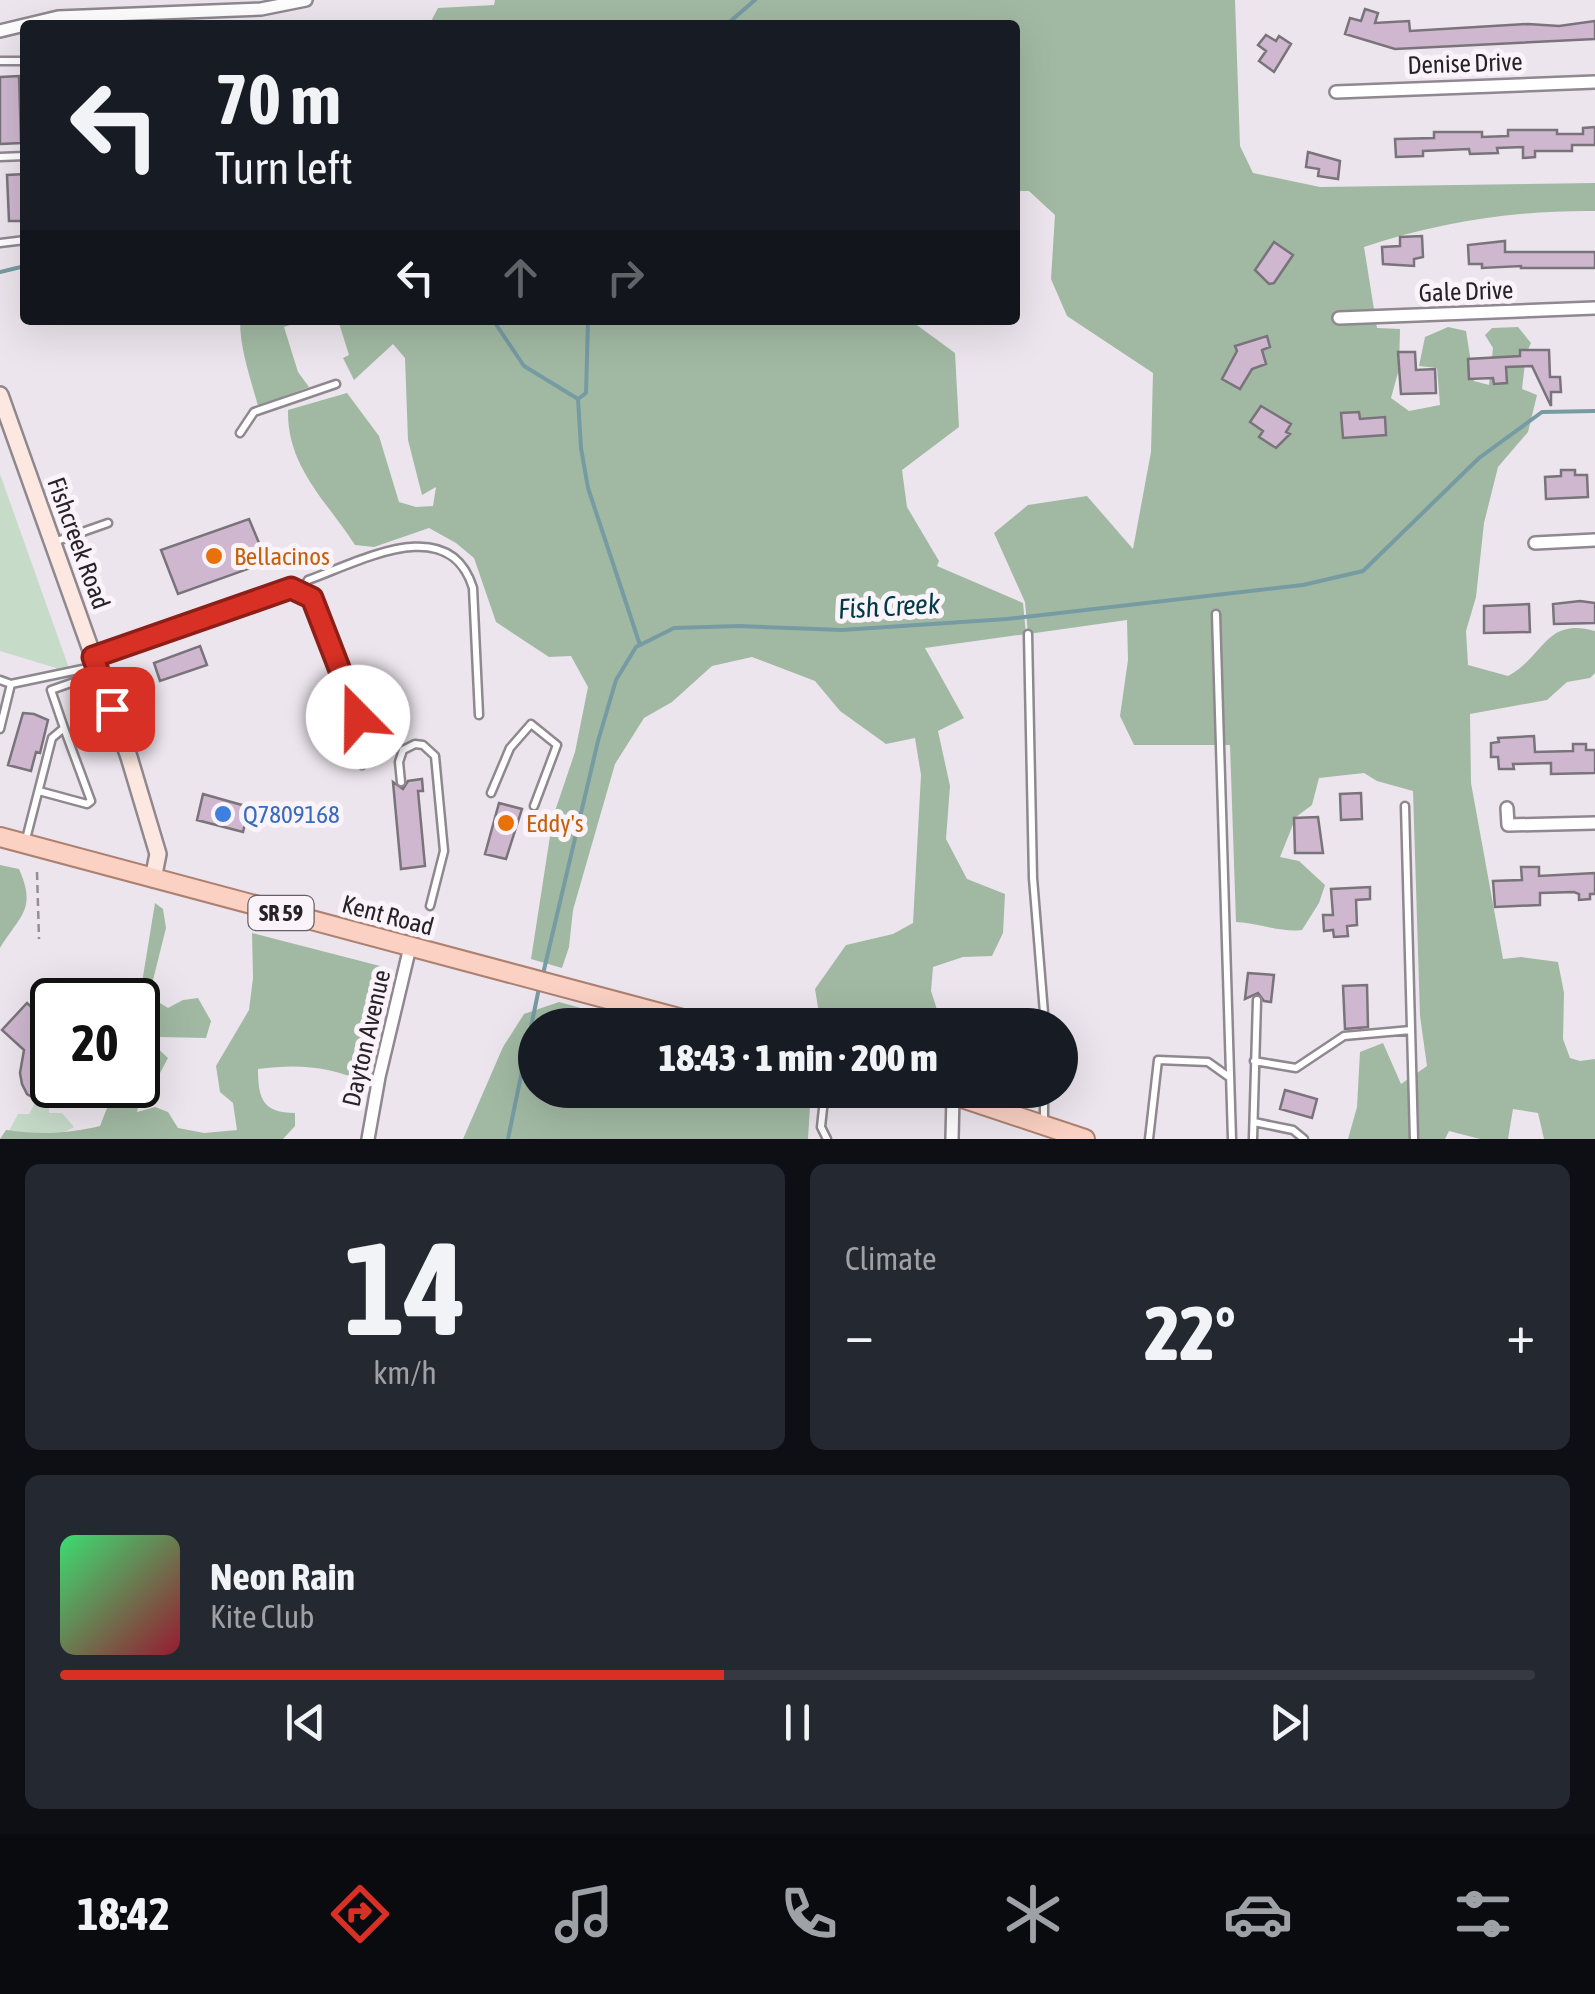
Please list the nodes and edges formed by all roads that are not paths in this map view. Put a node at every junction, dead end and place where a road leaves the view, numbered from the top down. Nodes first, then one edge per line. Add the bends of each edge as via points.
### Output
1 (306, 0) edge
2 (76, 20) edge
3 (1595, 82) edge
4 (1336, 92) dead end
5 (1595, 308) edge
6 (1339, 318) dead end
7 (336, 384) dead end
8 (0, 395) edge
9 (240, 432) dead end
10 (108, 523) dead end
11 (1595, 540) edge
12 (52, 543) junction
13 (1535, 543) dead end
14 (302, 593) junction
15 (1216, 614) dead end
16 (1028, 634) dead end
17 (96, 665) junction
18 (0, 680) edge
19 (11, 684) junction
20 (346, 690) junction
21 (324, 712) dead end
22 (480, 715) dead end
23 (64, 728) junction
24 (0, 729) edge
25 (362, 765) dead end
26 (401, 782) dead end
27 (38, 791) junction
28 (491, 793) dead end
29 (534, 806) dead end
30 (1405, 806) dead end
31 (1507, 808) dead end
32 (1595, 823) edge
33 (0, 838) edge
34 (24, 844) junction
35 (153, 879) junction
36 (430, 906) dead end
37 (410, 947) junction
38 (1257, 1000) dead end
39 (641, 1008) edge
40 (1043, 1008) edge
41 (1411, 1030) junction
42 (1254, 1061) junction
43 (1229, 1078) junction
44 (823, 1108) edge
45 (947, 1108) edge
46 (994, 1108) edge
47 (1044, 1108) edge
48 (1254, 1122) junction
49 (1044, 1124) junction
50 (368, 1139) edge
51 (827, 1139) edge
52 (952, 1139) edge
53 (1085, 1139) edge
54 (1149, 1139) edge
55 (1232, 1139) edge
56 (1253, 1139) edge
57 (1304, 1139) edge
58 (1414, 1139) edge

1 - 2 street
3 - 4 street, Denise Drive
5 - 6 street, Gale Drive
7 - 9 lane via 254,412
8 - 12 main road, Fishcreek Road
10 - 12 lane
11 - 13 street
12 - 17 main road, Fishcreek Road
14 - 17 lane via 291,588
14 - 20 lane via 312,598
14 - 22 lane via 308,580 406,546 448,552 467,569 473,588
15 - 43 lane
16 - 40 lane via 1032,878
17 - 19 lane
17 - 23 lane via 51,690
17 - 35 main road, Fishcreek Road via 158,854
18 - 19 lane
19 - 24 lane
20 - 21 lane
20 - 25 lane via 358,717
23 - 27 lane via 52,738
23 - 27 lane via 91,802
26 - 36 lane via 403,750 415,744 431,749 444,852
27 - 34 lane
28 - 29 lane via 510,748 530,724 556,746
30 - 41 lane
31 - 32 street via 1508,825
33 - 34 main road, Kent Road / SR 59
34 - 35 main road, Kent Road / SR 59
35 - 37 main road, Kent Road / SR 59
37 - 39 main road, Kent Road / SR 59
37 - 50 street, Dayton Avenue
38 - 42 lane
41 - 42 lane via 1344,1036 1296,1068
41 - 58 lane
42 - 48 lane
43 - 54 lane via 1208,1062 1158,1060
43 - 55 lane
44 - 51 lane
45 - 52 street
46 - 49 main road
47 - 49 lane
48 - 56 lane
48 - 57 lane
49 - 53 main road

